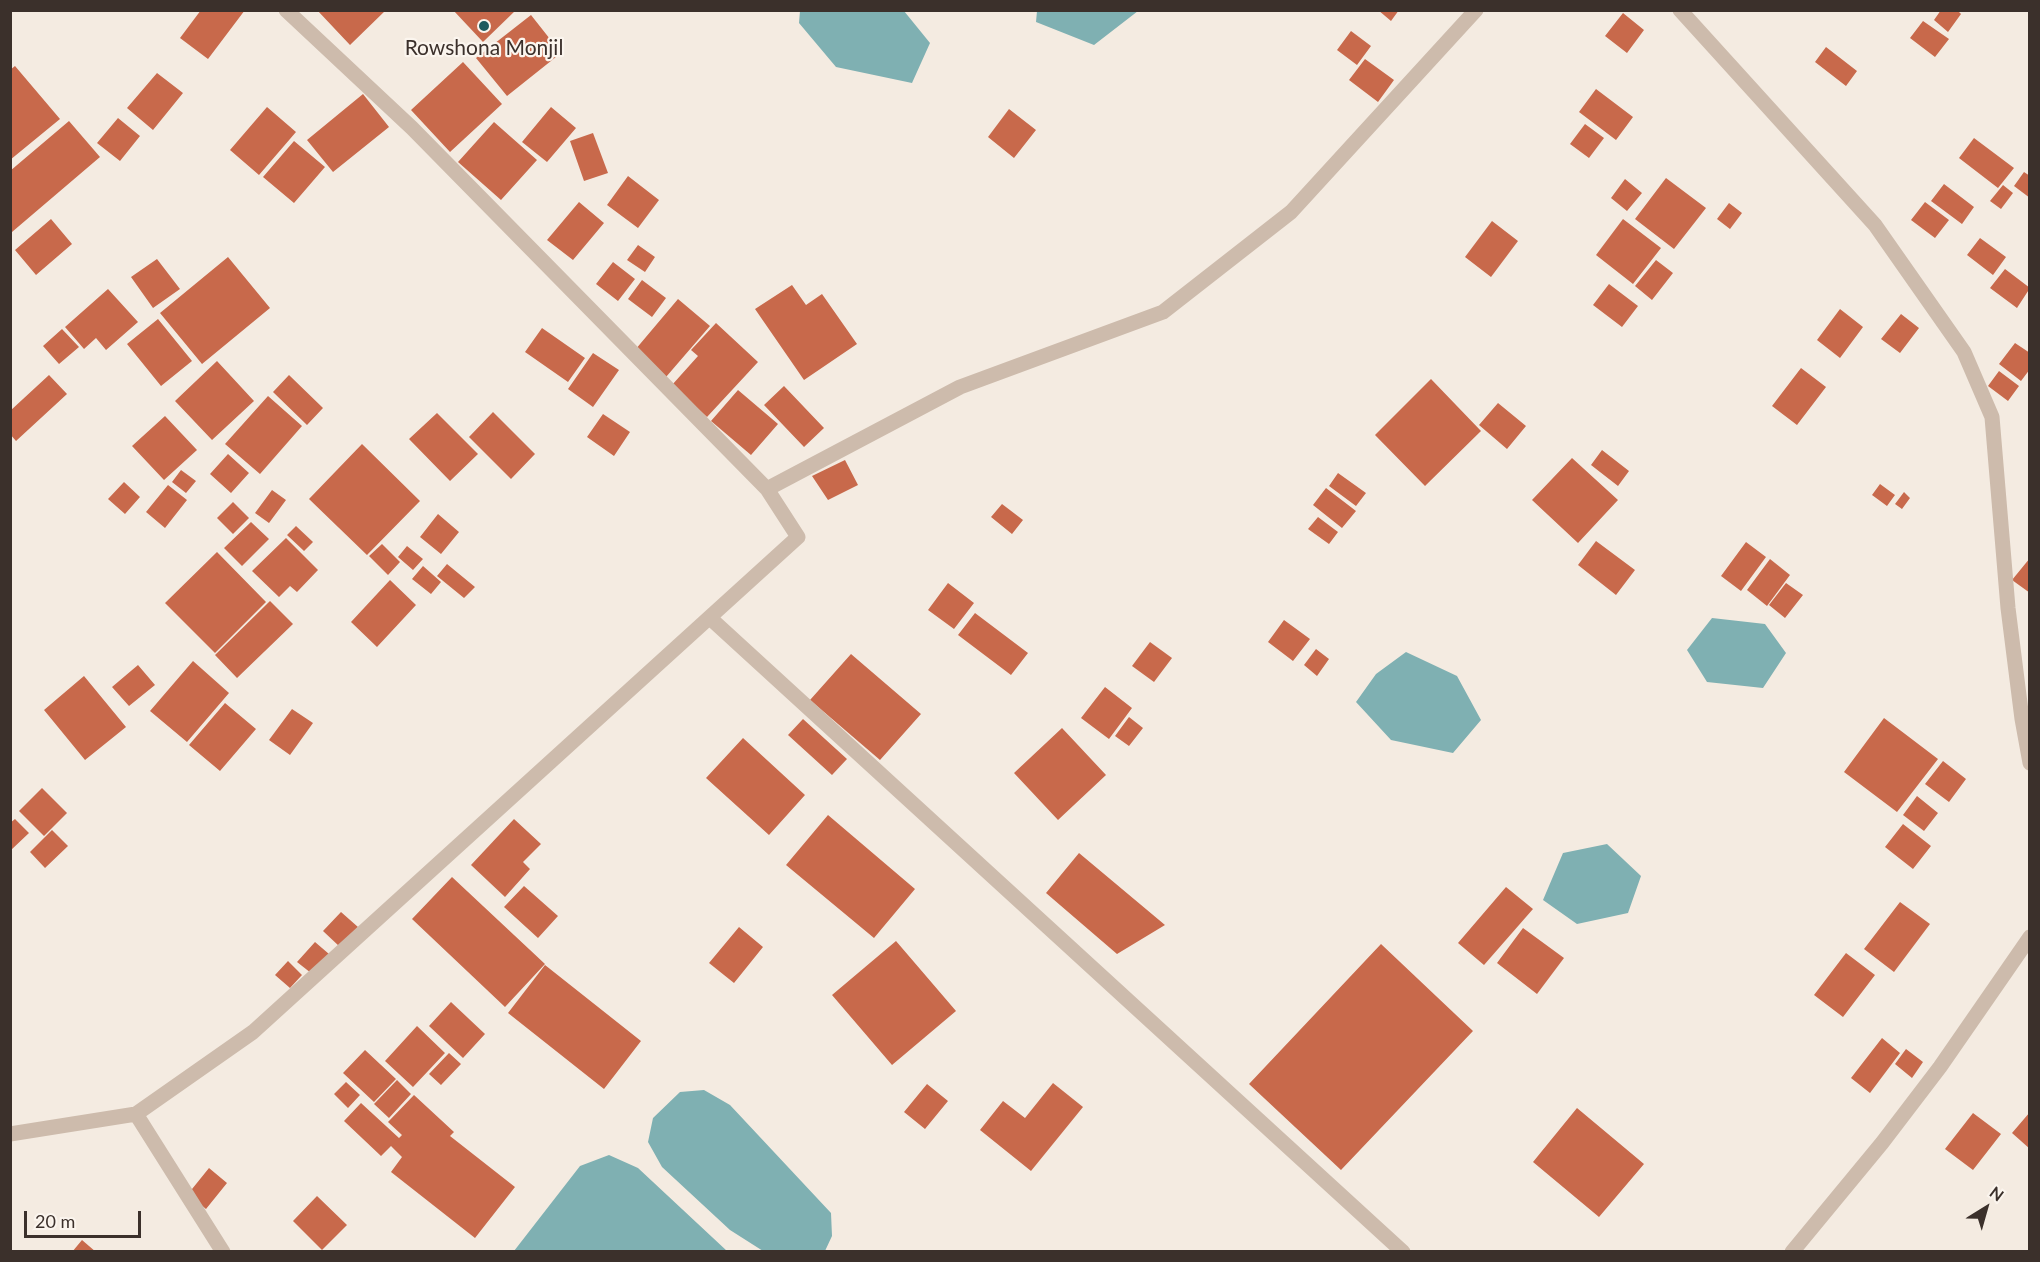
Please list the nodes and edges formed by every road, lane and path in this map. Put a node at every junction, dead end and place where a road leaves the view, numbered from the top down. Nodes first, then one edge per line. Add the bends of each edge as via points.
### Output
1 (286, 10) edge
2 (1476, 10) edge
3 (1680, 10) edge
4 (767, 489) junction
5 (710, 618) junction
6 (2030, 763) edge
7 (2030, 938) edge
8 (136, 1114) junction
9 (10, 1134) edge
10 (223, 1251) edge
11 (1403, 1251) edge
12 (1792, 1251) edge

1 - 4 street via 412,128
2 - 4 street via 1291,212 1163,312 960,387
3 - 6 street via 1875,225 1964,352 1992,417 2008,608
4 - 5 street via 798,537
5 - 8 street via 253,1032
5 - 11 street
7 - 12 street via 1940,1067
8 - 9 street
8 - 10 street

